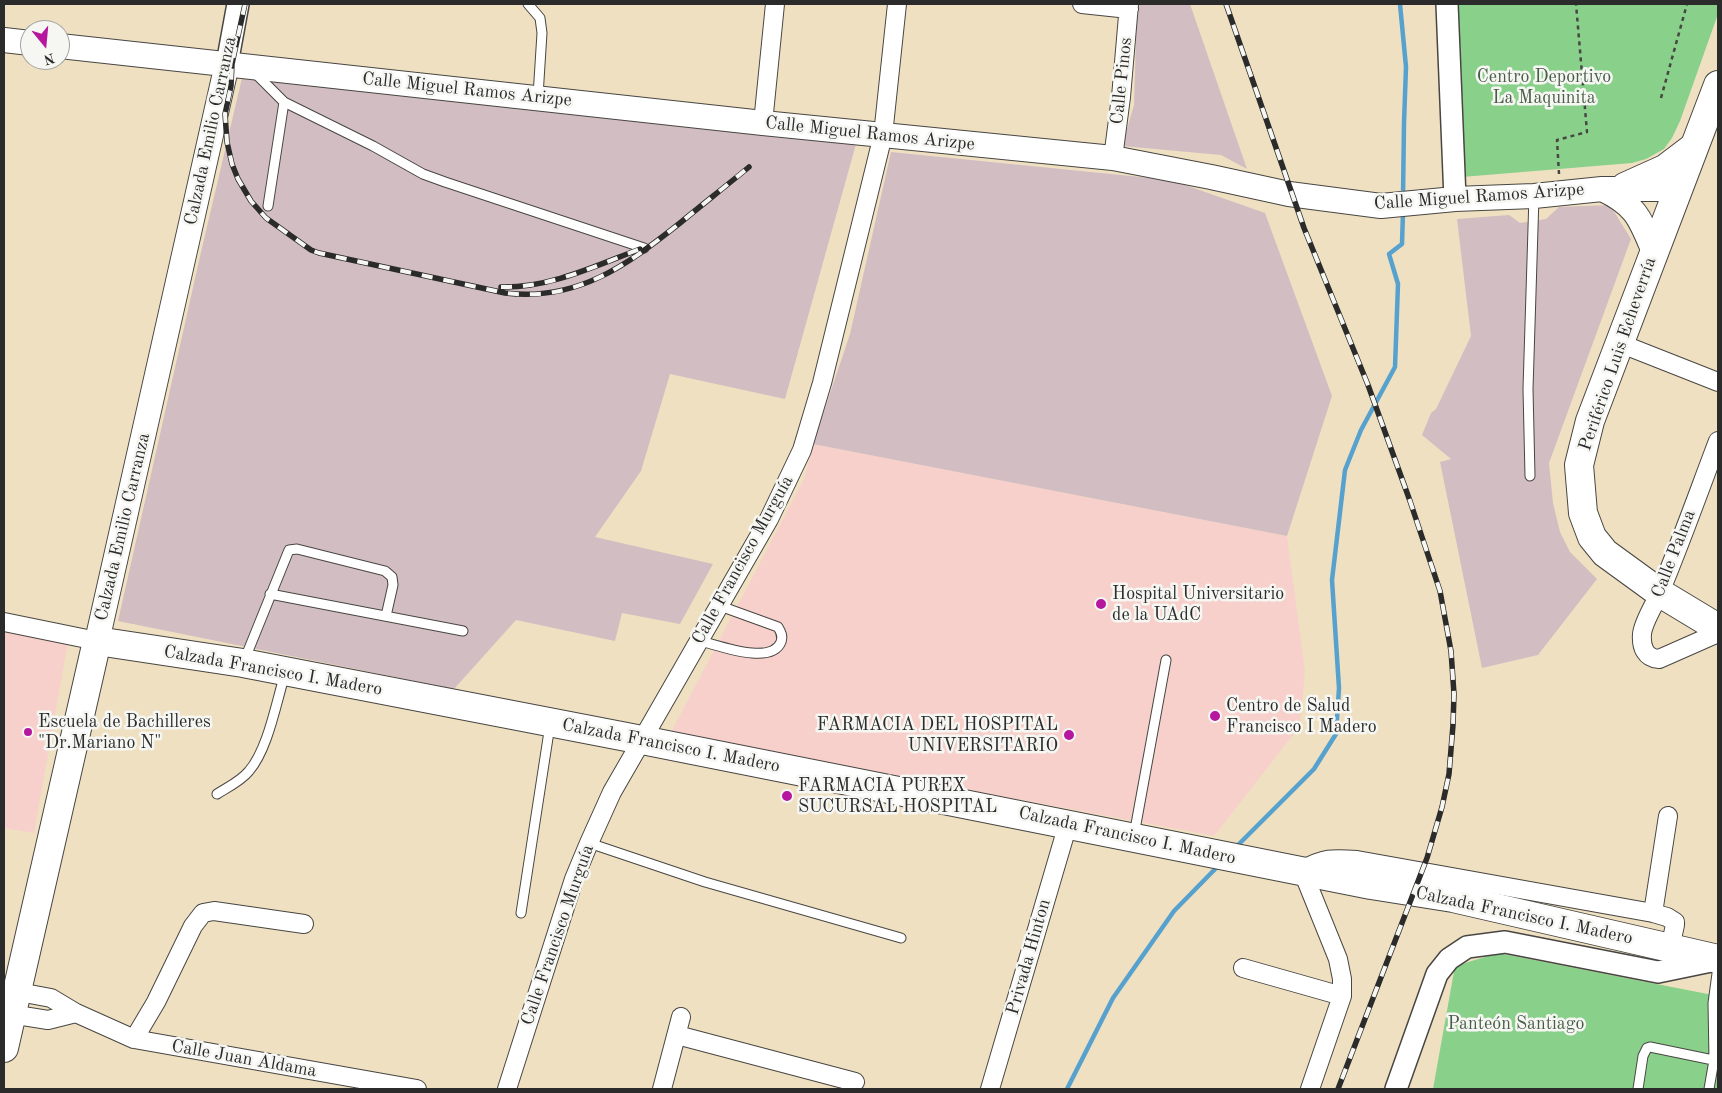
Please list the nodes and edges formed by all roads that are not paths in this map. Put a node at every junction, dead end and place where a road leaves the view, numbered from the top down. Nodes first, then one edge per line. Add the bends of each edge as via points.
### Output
1 (238, 4) edge
2 (528, 4) edge
3 (775, 4) edge
4 (897, 4) edge
5 (1082, 4) edge
6 (1447, 4) edge
7 (1129, 6) edge
8 (4, 40) edge
9 (20, 42) edge
10 (70, 47) edge
11 (238, 65) junction
12 (1718, 85) edge
13 (538, 98) junction
14 (284, 102) junction
15 (764, 123) junction
16 (883, 135) junction
17 (1697, 142) junction
18 (1113, 158) junction
19 (1609, 189) junction
20 (1678, 189) junction
21 (1534, 196) junction
22 (1455, 200) junction
23 (268, 206) dead end
24 (644, 248) dead end
25 (1654, 252) junction
26 (1619, 343) junction
27 (1718, 382) edge
28 (1718, 440) edge
29 (1530, 476) dead end
30 (1660, 593) junction
31 (270, 594) junction
32 (720, 606) junction
33 (386, 616) junction
34 (4, 622) edge
35 (1718, 628) edge
36 (463, 631) dead end
37 (1718, 632) edge
38 (97, 640) junction
39 (700, 641) junction
40 (1166, 660) dead end
41 (243, 663) junction
42 (286, 671) junction
43 (550, 723) junction
44 (642, 740) junction
45 (217, 794) dead end
46 (1668, 816) dead end
47 (1068, 824) junction
48 (1133, 838) junction
49 (589, 843) junction
50 (1302, 870) junction
51 (522, 913) dead end
52 (1653, 913) junction
53 (304, 924) dead end
54 (901, 938) dead end
55 (1670, 948) junction
56 (1718, 959) edge
57 (1718, 966) edge
58 (1243, 968) dead end
59 (1342, 996) junction
60 (9, 1002) edge
61 (76, 1013) junction
62 (681, 1016) dead end
63 (677, 1035) junction
64 (134, 1039) junction
65 (4, 1048) edge
66 (1716, 1061) edge
67 (856, 1079) edge
68 (417, 1089) edge
69 (507, 1089) edge
70 (662, 1089) edge
71 (990, 1089) edge
72 (1310, 1089) edge
73 (1396, 1089) edge
74 (1638, 1089) edge
75 (1709, 1089) edge

1 - 11 street, Calzada Emilio Carranza
2 - 13 lane via 540,18 542,33
3 - 15 street
4 - 16 street, Calle Francisco Murguía
5 - 7 street
6 - 22 street
7 - 18 street, Calle Pinos
8 - 9 main road
10 - 11 main road, Calle Miguel Ramos Arizpe
11 - 13 main road, Calle Miguel Ramos Arizpe
11 - 14 lane
11 - 38 main road, Calzada Emilio Carranza
12 - 17 main road, Periférico Luis Echeverría
13 - 15 main road, Calle Miguel Ramos Arizpe
14 - 23 lane
14 - 24 lane via 430,177
15 - 16 main road, Calle Miguel Ramos Arizpe
16 - 18 main road, Calle Miguel Ramos Arizpe
16 - 32 street, Calle Francisco Murguía via 822,383 802,450 770,519
17 - 19 main road via 1664,167
17 - 20 main road, Periférico Luis Echeverría
18 - 22 main road, Calle Miguel Ramos Arizpe via 1289,194 1380,206
19 - 20 main road, Calle Miguel Ramos Arizpe
19 - 21 main road, Calle Miguel Ramos Arizpe
19 - 25 main road via 1629,204
20 - 25 main road, Periférico Luis Echeverría
21 - 22 main road, Calle Miguel Ramos Arizpe
21 - 29 lane via 1528,389
25 - 26 main road, Periférico Luis Echeverría
26 - 27 street
26 - 30 main road, Periférico Luis Echeverría via 1590,421 1579,465 1583,513 1592,537 1605,553
28 - 30 street, Calle Palma
30 - 35 main road, Periférico Luis Echeverría
30 - 37 street, Calle Palma via 1642,632 1642,644 1648,656 1659,659
31 - 33 lane
31 - 33 lane via 285,556 289,550 297,548 385,572 392,577 394,585
31 - 41 lane
32 - 39 street, Calle Francisco Murguía
32 - 39 lane via 778,627 782,638 780,645 775,650 759,654
33 - 36 lane
34 - 38 street, Calzada Francisco I. Madero
38 - 41 main road, Calzada Francisco I. Madero
38 - 60 main road, Calzada Emilio Carranza
39 - 44 street, Calle Francisco Murguía
40 - 48 lane
41 - 42 main road, Calzada Francisco I. Madero
42 - 43 main road, Calzada Francisco I. Madero
42 - 45 lane via 264,744 255,762 247,773
43 - 44 main road, Calzada Francisco I. Madero
43 - 51 lane
44 - 47 main road, Calzada Francisco I. Madero
44 - 49 street, Calle Francisco Murguía via 612,792
46 - 52 street
47 - 48 main road, Calzada Francisco I. Madero
47 - 71 street, Privada Hinton
48 - 50 main road, Calzada Francisco I. Madero
49 - 54 lane via 705,882
49 - 69 street, Calle Francisco Murguía via 574,879
50 - 52 street via 1331,858 1357,860
50 - 55 main road, Calzada Francisco I. Madero via 1453,898
50 - 59 street via 1338,959
52 - 55 street via 1675,922
53 - 64 street via 214,911 203,913 193,926
55 - 56 main road, Calzada Francisco I. Madero
56 - 73 street via 1658,972 1505,942 1467,946 1449,959 1437,974
57 - 66 lane via 1713,1003
58 - 59 street
59 - 72 street
60 - 61 street, Calle Juan Aldama via 51,998
60 - 61 street via 48,1020
60 - 65 main road, Calzada Emilio Carranza
61 - 64 street, Calle Juan Aldama
62 - 63 street
63 - 67 street
63 - 70 street
64 - 68 street, Calle Juan Aldama
66 - 74 lane via 1647,1048
66 - 75 lane

